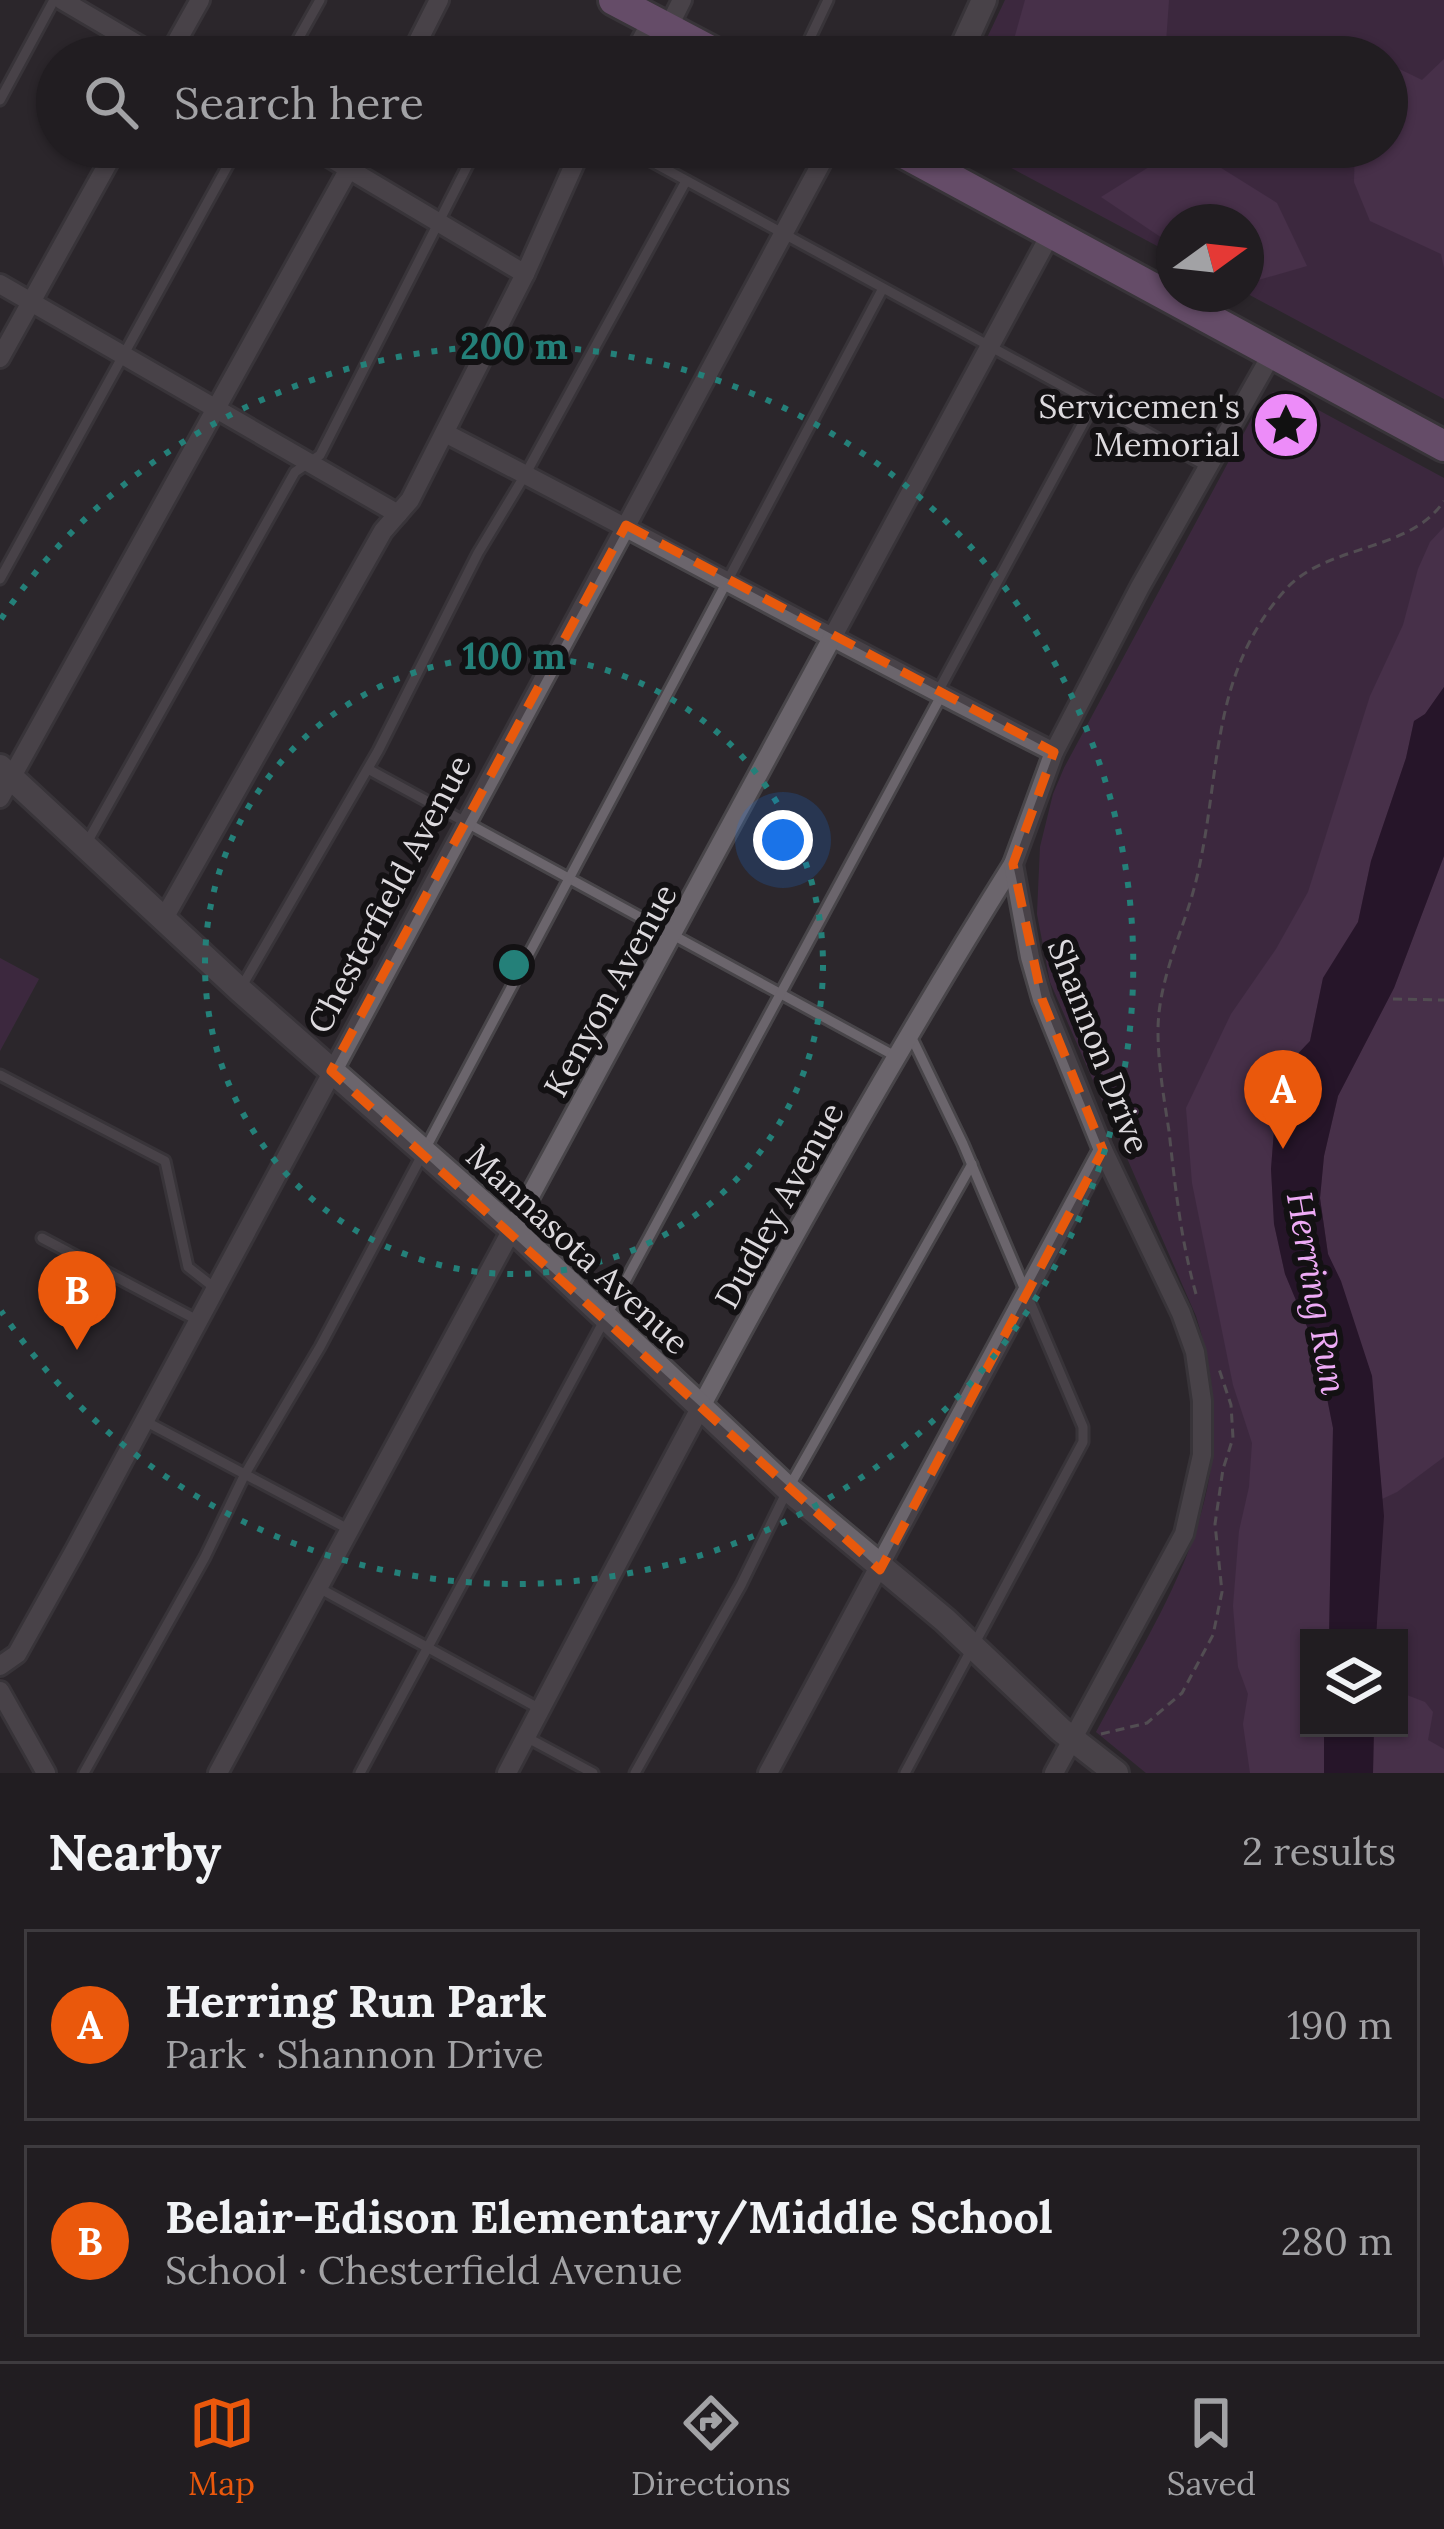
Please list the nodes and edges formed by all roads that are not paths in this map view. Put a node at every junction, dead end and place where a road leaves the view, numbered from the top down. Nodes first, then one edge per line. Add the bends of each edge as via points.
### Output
1 (58, 0) edge
2 (200, 0) edge
3 (320, 0) edge
4 (439, 0) edge
5 (614, 0) edge
6 (682, 0) edge
7 (828, 0) edge
8 (984, 0) edge
9 (660, 24) junction
10 (37, 36) edge
11 (125, 36) edge
12 (177, 36) edge
13 (300, 36) edge
14 (425, 36) edge
15 (650, 36) edge
16 (683, 36) edge
17 (811, 36) edge
18 (968, 36) edge
19 (36, 38) edge
20 (0, 100) edge
21 (105, 168) edge
22 (227, 168) edge
23 (346, 168) edge
24 (467, 168) edge
25 (571, 168) edge
26 (663, 168) edge
27 (819, 168) edge
28 (937, 168) edge
29 (349, 170) junction
30 (686, 181) junction
31 (440, 222) junction
32 (1051, 233) junction
33 (782, 235) junction
34 (525, 274) junction
35 (0, 284) edge
36 (881, 290) junction
37 (31, 302) junction
38 (988, 346) junction
39 (1273, 352) junction
40 (126, 356) junction
41 (0, 358) edge
42 (1094, 403) junction
43 (218, 410) junction
44 (445, 434) junction
45 (1444, 446) edge
46 (309, 464) junction
47 (1208, 467) junction
48 (525, 475) junction
49 (398, 514) junction
50 (626, 525) junction
51 (0, 579) edge
52 (728, 583) junction
53 (833, 639) junction
54 (941, 696) junction
55 (1054, 752) junction
56 (368, 769) junction
57 (4, 780) edge
58 (465, 823) junction
59 (85, 846) junction
60 (1013, 865) junction
61 (571, 879) junction
62 (163, 920) junction
63 (674, 934) junction
64 (240, 990) junction
65 (780, 994) junction
66 (909, 1031) junction
67 (895, 1056) junction
68 (332, 1071) junction
69 (0, 1075) edge
70 (1103, 1150) junction
71 (424, 1152) junction
72 (972, 1164) junction
73 (513, 1230) junction
74 (42, 1238) dead end
75 (216, 1289) junction
76 (1026, 1298) junction
77 (604, 1319) junction
78 (199, 1321) junction
79 (701, 1408) junction
80 (142, 1420) junction
81 (245, 1474) junction
82 (788, 1489) junction
83 (350, 1530) junction
84 (880, 1570) junction
85 (319, 1588) junction
86 (973, 1647) junction
87 (427, 1649) junction
88 (0, 1666) edge
89 (0, 1691) edge
90 (540, 1709) junction
91 (526, 1736) junction
92 (1085, 1737) junction
93 (46, 1773) edge
94 (84, 1773) edge
95 (218, 1773) edge
96 (360, 1773) edge
97 (507, 1773) edge
98 (593, 1773) edge
99 (635, 1773) edge
100 (767, 1773) edge
101 (905, 1773) edge
102 (1054, 1773) edge
103 (1116, 1773) edge

1 - 10 lane
1 - 11 street
2 - 12 street
3 - 13 lane
4 - 14 street
5 - 9 main road
6 - 9 street
7 - 17 lane
8 - 18 street
9 - 15 street
9 - 16 main road
19 - 20 lane
21 - 37 street
22 - 40 lane
23 - 29 street
24 - 31 lane
25 - 34 street
26 - 30 lane
27 - 33 street, Chesterfield Avenue
28 - 32 main road
29 - 31 street
29 - 43 street
30 - 33 lane
30 - 48 lane
31 - 34 street
31 - 46 lane
32 - 38 street, Kenyon Avenue
32 - 39 main road
33 - 36 lane
33 - 50 street, Chesterfield Avenue
34 - 44 street
35 - 37 street
36 - 38 lane
36 - 52 lane
37 - 40 street
37 - 41 street
38 - 42 lane
38 - 53 street, Kenyon Avenue
39 - 45 main road
39 - 47 street
40 - 43 street
40 - 51 lane
42 - 47 lane
42 - 54 lane
43 - 46 street
43 - 57 street
44 - 48 street
44 - 49 street
46 - 49 street
46 - 59 lane via 296,472
47 - 55 street
48 - 50 street
48 - 56 lane
49 - 62 street
50 - 52 street
50 - 58 street, Chesterfield Avenue
52 - 53 street
52 - 61 lane
53 - 54 street
53 - 63 street, Kenyon Avenue
54 - 55 street
54 - 65 lane
55 - 60 street
56 - 58 lane
56 - 64 lane
57 - 59 street, Mannasota Avenue
58 - 61 lane
58 - 68 street, Chesterfield Avenue
59 - 62 street, Mannasota Avenue
60 - 66 street, Dudley Avenue
60 - 70 street, Shannon Drive via 1042,999
61 - 63 lane
61 - 71 lane
62 - 64 street, Mannasota Avenue
63 - 65 lane
63 - 73 street, Kenyon Avenue
64 - 68 street, Mannasota Avenue
65 - 67 lane
65 - 77 lane
66 - 67 street, Dudley Avenue
66 - 72 lane
67 - 79 street, Dudley Avenue
68 - 71 street, Mannasota Avenue
68 - 75 street, Chesterfield Avenue
69 - 75 lane via 165,1161 188,1267
70 - 76 street
70 - 92 street, Shannon Drive via 1195,1352 1202,1455 1184,1534
71 - 73 street, Mannasota Avenue
71 - 81 lane
72 - 76 lane
72 - 82 lane
73 - 77 street, Mannasota Avenue
73 - 83 street, Kenyon Avenue
74 - 78 lane
75 - 78 street, Chesterfield Avenue
76 - 84 street
76 - 86 lane via 1083,1442
77 - 79 street, Mannasota Avenue
77 - 87 lane
78 - 80 street, Chesterfield Avenue
79 - 82 street, Mannasota Avenue
79 - 90 street, Dudley Avenue
80 - 81 lane
80 - 88 street, Chesterfield Avenue via 17,1654
81 - 83 lane
81 - 94 lane
82 - 84 street, Mannasota Avenue
82 - 99 lane
83 - 85 street, Kenyon Avenue
84 - 86 street, Mannasota Avenue
84 - 100 street
85 - 87 lane
85 - 95 street, Kenyon Avenue
86 - 92 street, Mannasota Avenue
86 - 101 lane
87 - 90 lane
87 - 96 lane
89 - 93 street
90 - 91 street, Dudley Avenue
91 - 97 street, Dudley Avenue
91 - 98 lane
92 - 102 street, Shannon Drive
92 - 103 street, Mannasota Avenue

